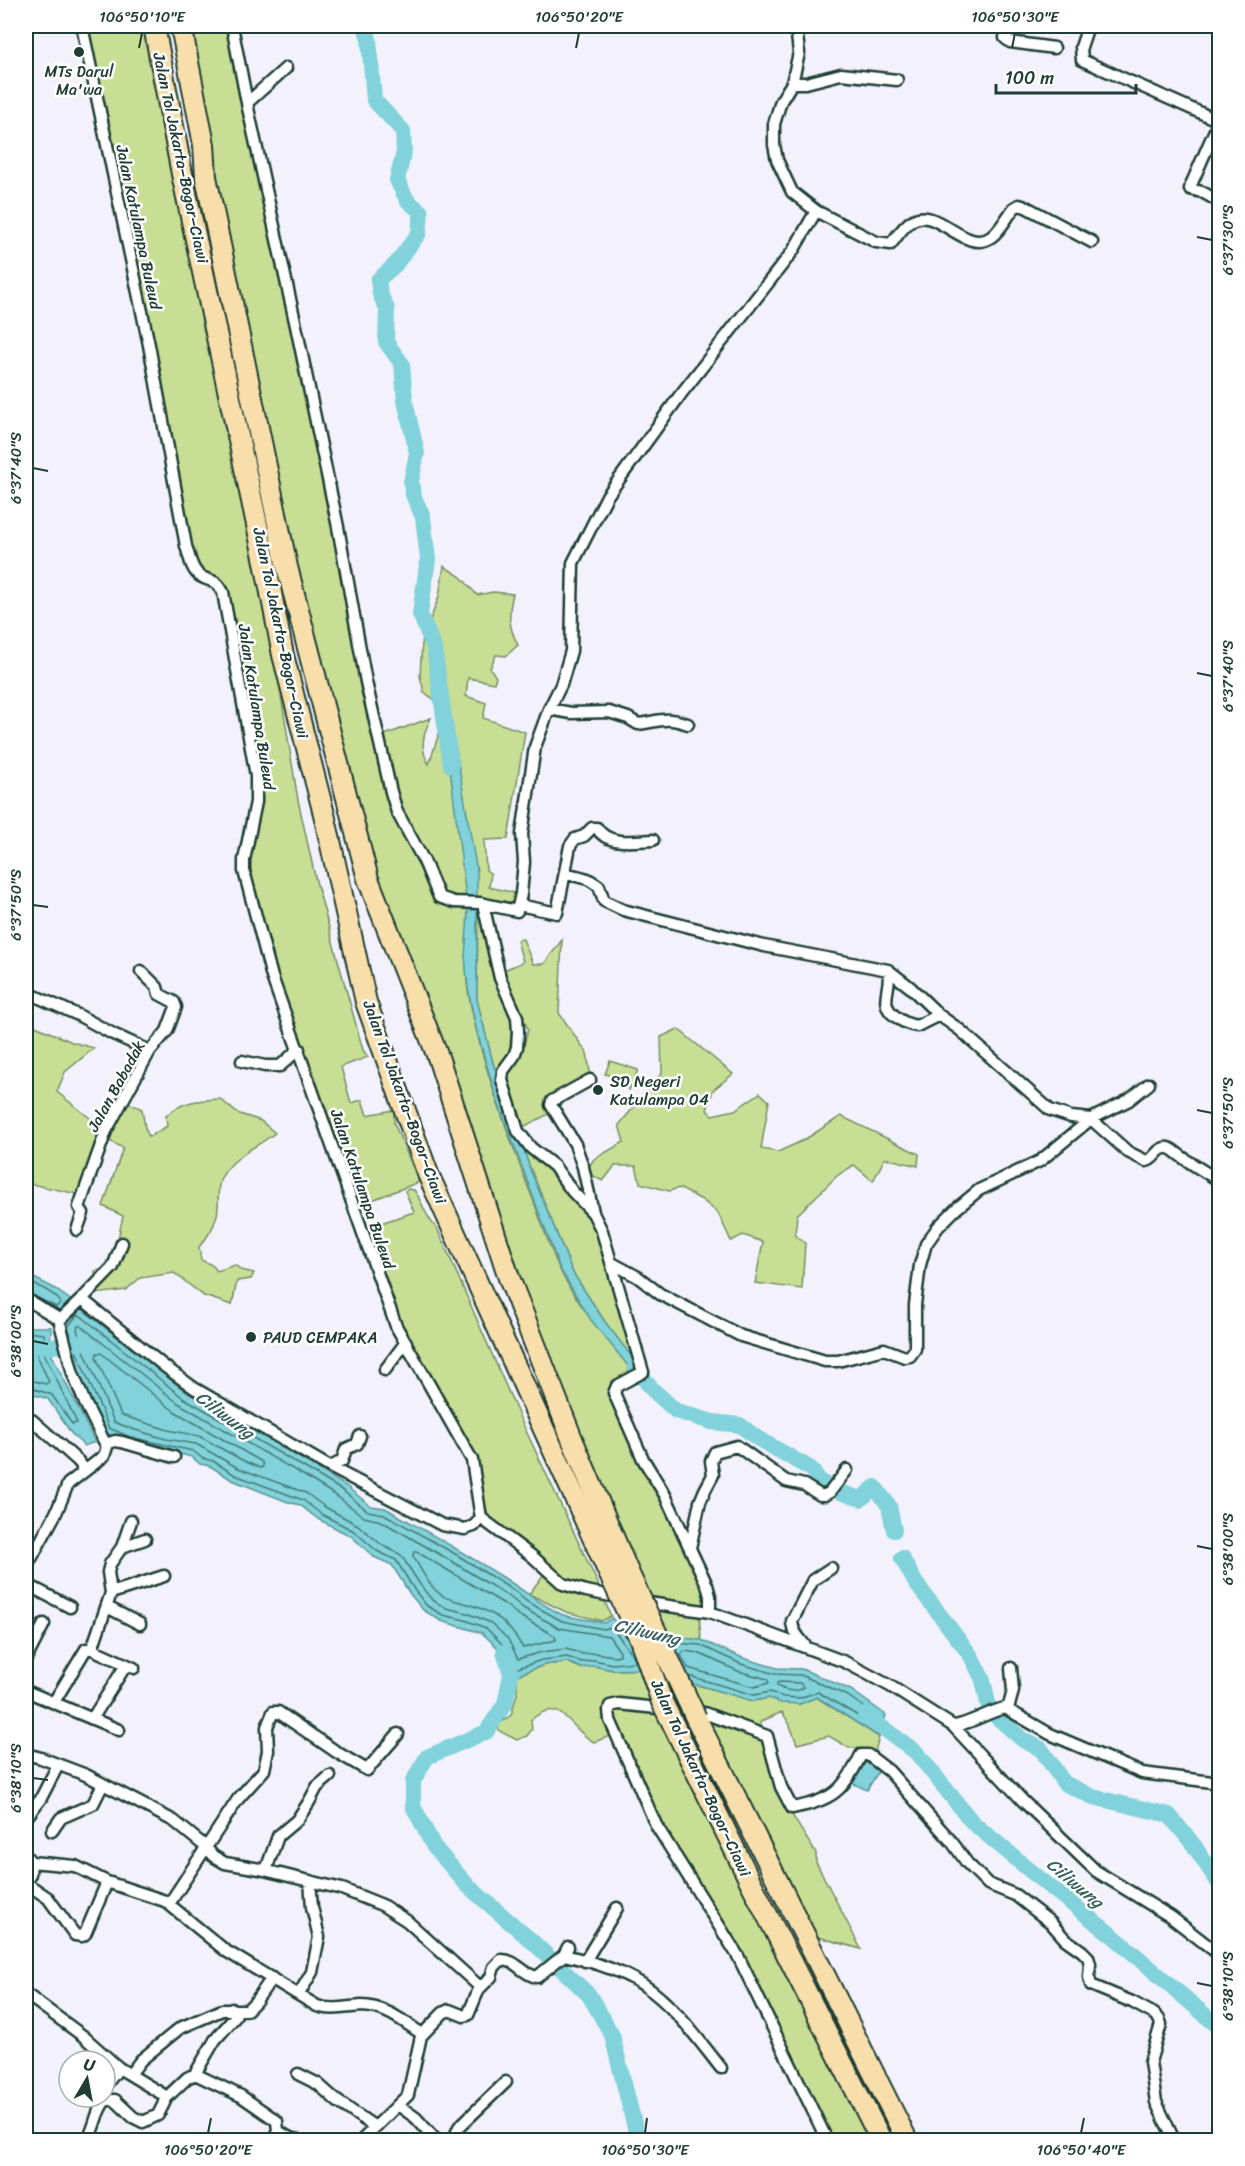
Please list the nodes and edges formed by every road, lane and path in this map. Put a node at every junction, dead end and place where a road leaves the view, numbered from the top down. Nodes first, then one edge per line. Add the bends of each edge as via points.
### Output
1 (82, 26) edge
2 (154, 26) edge
3 (181, 26) edge
4 (232, 26) edge
5 (796, 26) edge
6 (1006, 26) edge
7 (1088, 26) edge
8 (1054, 48) dead end
9 (286, 68) dead end
10 (897, 80) dead end
11 (792, 83) junction
12 (247, 103) junction
13 (1219, 120) edge
14 (1220, 202) edge
15 (816, 211) junction
16 (1092, 242) dead end
17 (265, 562) junction
18 (270, 628) dead end
19 (549, 709) junction
20 (688, 724) dead end
21 (653, 840) dead end
22 (565, 873) junction
23 (481, 903) junction
24 (519, 905) junction
25 (888, 970) junction
26 (141, 971) dead end
27 (26, 992) edge
28 (939, 1015) junction
29 (299, 1049) junction
30 (150, 1051) junction
31 (242, 1061) dead end
32 (590, 1080) dead end
33 (1149, 1084) dead end
34 (1091, 1119) junction
35 (1220, 1181) edge
36 (419, 1182) dead end
37 (593, 1213) junction
38 (77, 1230) dead end
39 (122, 1243) dead end
40 (612, 1263) junction
41 (483, 1291) junction
42 (26, 1299) edge
43 (79, 1301) junction
44 (62, 1320) junction
45 (406, 1342) junction
46 (385, 1370) dead end
47 (32, 1420) dead end
48 (360, 1437) dead end
49 (105, 1444) junction
50 (174, 1457) dead end
51 (331, 1467) junction
52 (847, 1470) dead end
53 (82, 1472) junction
54 (481, 1518) junction
55 (131, 1521) dead end
56 (146, 1539) dead end
57 (122, 1547) junction
58 (690, 1549) junction
59 (26, 1568) edge
60 (831, 1568) dead end
61 (619, 1573) junction
62 (164, 1576) dead end
63 (26, 1584) edge
64 (111, 1593) junction
65 (70, 1607) dead end
66 (107, 1607) junction
67 (710, 1612) junction
68 (44, 1624) dead end
69 (140, 1624) dead end
70 (807, 1648) junction
71 (92, 1649) junction
72 (26, 1659) edge
73 (1011, 1668) dead end
74 (26, 1691) edge
75 (54, 1702) junction
76 (1004, 1709) junction
77 (92, 1719) junction
78 (954, 1726) junction
79 (118, 1730) dead end
80 (398, 1734) dead end
81 (26, 1754) edge
82 (58, 1765) junction
83 (330, 1776) dead end
84 (1220, 1783) edge
85 (103, 1784) junction
86 (735, 1797) junction
87 (26, 1818) edge
88 (52, 1831) dead end
89 (206, 1847) junction
90 (28, 1859) edge
91 (266, 1870) junction
92 (310, 1881) junction
93 (107, 1882) junction
94 (26, 1883) edge
95 (169, 1904) junction
96 (617, 1908) dead end
97 (818, 1937) dead end
98 (1220, 1955) edge
99 (585, 1961) junction
100 (272, 1978) junction
101 (480, 1987) junction
102 (26, 1994) edge
103 (299, 1994) junction
104 (232, 2009) junction
105 (422, 2034) junction
106 (119, 2068) junction
107 (721, 2068) dead end
108 (117, 2071) edge
109 (131, 2073) junction
110 (195, 2074) junction
111 (298, 2074) dead end
112 (506, 2082) dead end
113 (167, 2097) junction
114 (398, 2105) junction
115 (375, 2127) junction
116 (275, 2136) edge
117 (87, 2140) edge
118 (298, 2140) edge
119 (362, 2140) edge
120 (436, 2140) edge
121 (458, 2140) edge
122 (827, 2140) edge
123 (881, 2140) edge
124 (907, 2140) edge
125 (1174, 2140) edge

1 - 29 street, Jalan Katulampa Buleud via 149,345 186,546 196,573 214,580 223,592 256,776 256,802 244,860 246,884 272,976
2 - 17 highway, Jalan Tol Jakarta–Bogor–Ciawi
3 - 61 highway, Jalan Tol Jakarta–Bogor–Ciawi via 204,145 206,177 285,557 368,879 438,1057 509,1278
4 - 12 street
5 - 11 street via 799,53
6 - 8 street via 1005,38 1010,42
7 - 13 street via 1081,47 1082,60
9 - 12 street
10 - 11 street via 841,74 806,84
11 - 15 street via 774,124 775,152 792,192
12 - 23 street via 391,792 439,897
13 - 14 street via 1190,189
15 - 16 street via 884,244 891,243 909,223 923,217 963,237 984,240 1019,205
15 - 19 street via 793,251 607,496 573,563 571,651
17 - 18 highway
17 - 41 highway, Jalan Tol Jakarta–Bogor–Ciawi via 283,655 366,1002 429,1174
19 - 20 street via 609,712 638,724 660,718
19 - 24 street via 535,747 525,808
21 - 22 street via 619,841 592,828 572,842
22 - 24 street via 557,913
22 - 25 street via 599,886 604,902 622,910 764,946
23 - 24 street via 517,910
23 - 37 street via 500,978 517,1017 517,1047 502,1080 518,1131
25 - 28 street
25 - 28 street via 885,1002 891,1013 917,1026
26 - 30 street, Jalan Babadak via 159,994 176,1005 167,1031
27 - 30 street
28 - 34 street via 1050,1110
29 - 31 street via 280,1066
29 - 45 street, Jalan Katulampa Buleud via 396,1326
30 - 38 street, Jalan Babadak via 106,1131 79,1207 82,1213
32 - 37 street via 550,1105 575,1144
33 - 34 street via 1129,1100
34 - 35 street via 1128,1152 1146,1161 1166,1147
34 - 40 street via 1040,1161 979,1190 938,1227 926,1244 920,1265 915,1349 910,1356 880,1349 825,1361 741,1336 660,1294
36 - 41 highway
37 - 40 street
39 - 43 street via 113,1267
40 - 58 street via 643,1371 617,1386 614,1393
41 - 61 highway, Jalan Tol Jakarta–Bogor–Ciawi
42 - 44 street
43 - 44 street
43 - 51 street via 194,1388
44 - 49 street via 74,1374
45 - 46 street
45 - 54 street, Jalan Katulampa Buleud via 472,1460
47 - 53 street via 78,1461
48 - 51 street via 357,1444 345,1449 342,1461
49 - 50 street via 122,1442
49 - 53 street via 104,1456
51 - 54 street via 442,1525 465,1529
52 - 58 street via 833,1488 820,1495 804,1485 786,1481 736,1446 715,1452 711,1461 713,1475 702,1496
53 - 59 street via 68,1484
54 - 67 street via 571,1587
55 - 57 street
56 - 57 street
57 - 64 street via 108,1568
58 - 67 street via 709,1591
60 - 70 street via 813,1580 792,1621
61 - 86 highway, Jalan Tol Jakarta–Bogor–Ciawi, bridge
61 - 123 highway, Jalan Tol Jakarta–Bogor–Ciawi, bridge via 662,1702
62 - 64 street
63 - 65 street
64 - 66 street
66 - 69 street
66 - 71 street
67 - 70 street
68 - 72 street
70 - 78 street via 845,1662
71 - 75 street via 86,1648 82,1653
71 - 77 street via 130,1667
73 - 76 street via 1013,1691
74 - 75 street
75 - 77 street
76 - 78 street
76 - 84 street via 1050,1734 1142,1773
77 - 79 street
78 - 98 street via 1023,1801 1096,1871 1171,1917
80 - 89 street via 367,1770 273,1712 267,1727 264,1770 238,1799
81 - 82 street
82 - 85 street
82 - 87 street
83 - 91 street via 316,1787 297,1820 279,1836
85 - 88 street via 93,1804 62,1818
85 - 89 street via 174,1821
86 - 97 highway via 747,1811
86 - 124 highway, Jalan Tol Jakarta–Bogor–Ciawi
89 - 91 street via 225,1863
89 - 95 street
90 - 93 street via 75,1866
90 - 94 street
91 - 92 street
92 - 101 street via 363,1896 400,1915
92 - 103 street via 319,1937 312,1972
93 - 94 street via 85,1934 79,1936 48,1898
93 - 95 street
95 - 100 street via 226,1952
96 - 99 street
99 - 101 street via 563,1954 534,1977 503,1960
99 - 107 street via 642,1984 675,2012
100 - 103 street
100 - 104 street via 251,2007 244,2011
101 - 105 street via 468,2015 445,2011
102 - 106 street
103 - 105 street via 321,2008 386,2010
104 - 109 street via 174,2032
104 - 110 street via 235,2017 215,2040
105 - 114 street via 410,2090
106 - 108 street
106 - 109 street
109 - 113 street
110 - 113 street
110 - 116 street via 270,2114 277,2121
111 - 115 street via 318,2084
112 - 121 street via 459,2127
113 - 117 street via 158,2115 143,2122 115,2100 106,2100
114 - 115 street
114 - 120 street via 420,2121
115 - 119 street
116 - 118 street
122 - 125 street via 738,1956 656,1823 610,1720 610,1706 704,1713 767,1736 781,1787 792,1808 831,1797 852,1775 861,1755 868,1755 913,1797 988,1884 1015,1895 1088,1957 1091,1984 1159,2019 1160,2031 1150,2062 1156,2102

